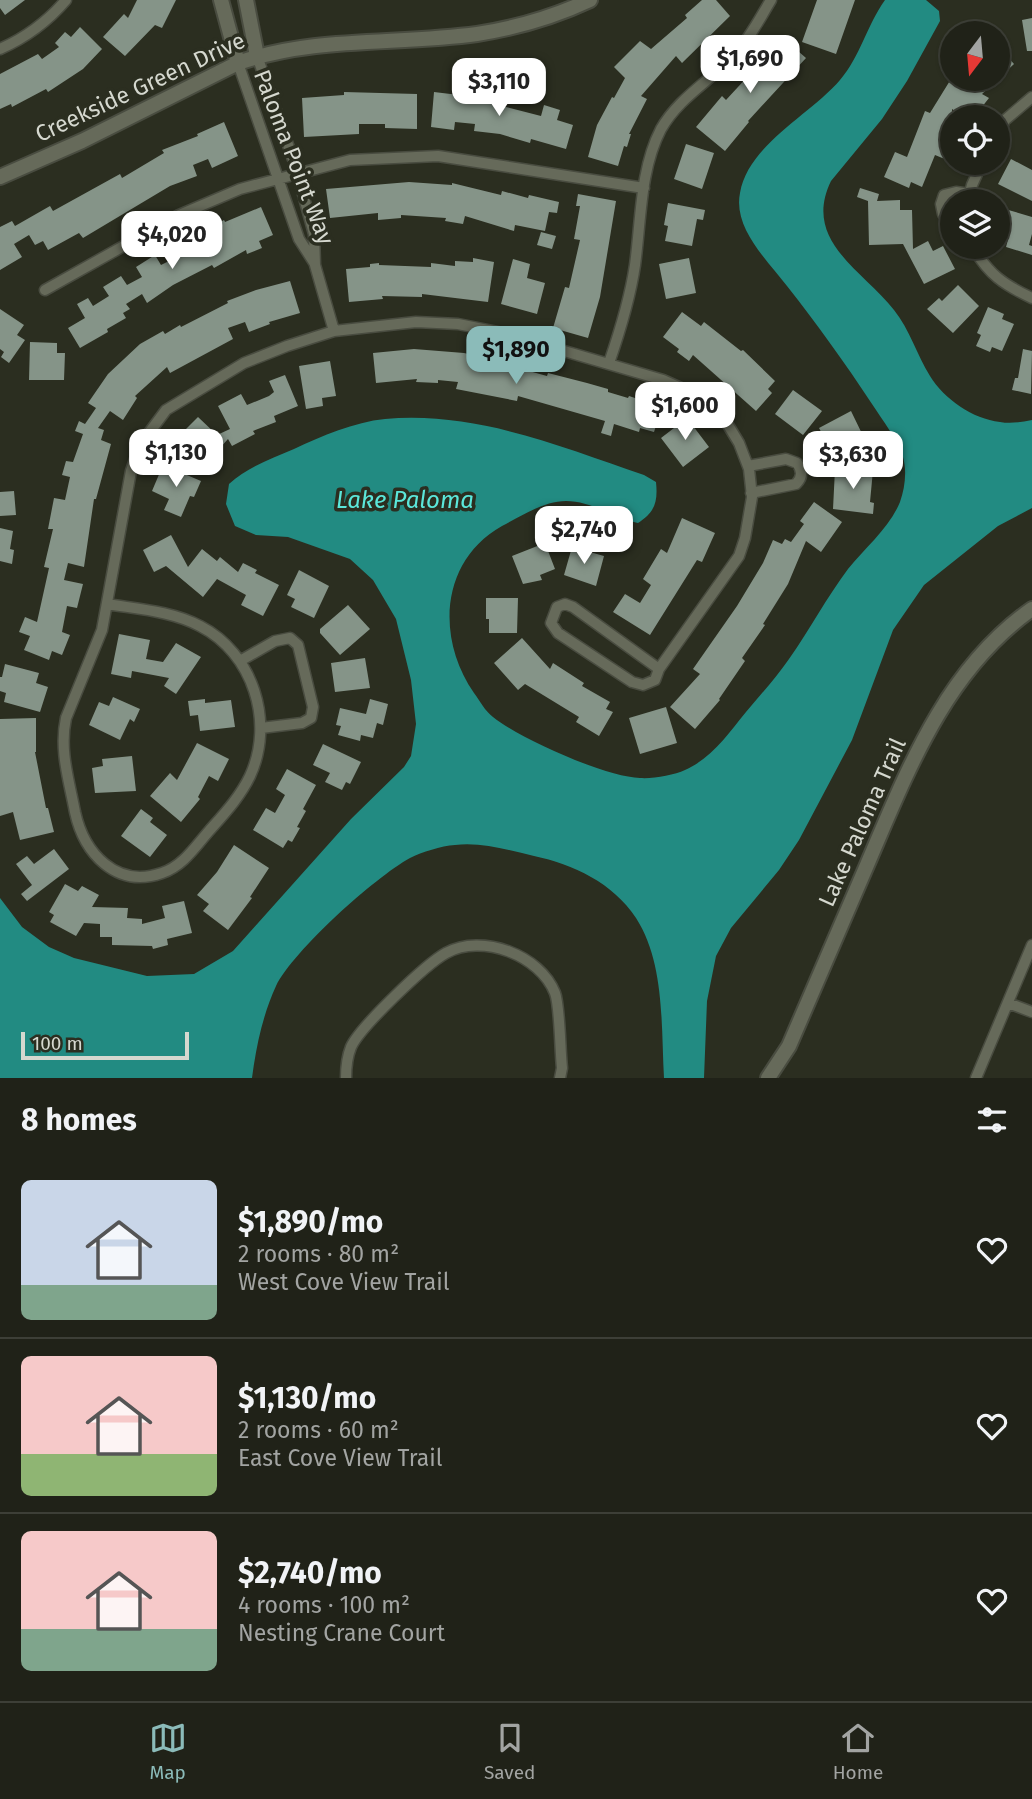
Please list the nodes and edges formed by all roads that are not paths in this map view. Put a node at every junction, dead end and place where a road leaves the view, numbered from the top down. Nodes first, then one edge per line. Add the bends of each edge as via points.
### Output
1 (66, 0) edge
2 (221, 0) edge
3 (246, 0) edge
4 (590, 0) edge
5 (771, 0) edge
6 (0, 49) edge
7 (257, 56) junction
8 (238, 63) junction
9 (1032, 97) edge
10 (1010, 116) edge
11 (297, 173) junction
12 (0, 177) edge
13 (279, 177) junction
14 (644, 188) junction
15 (980, 259) edge
16 (315, 265) junction
17 (45, 290) dead end
18 (1032, 298) edge
19 (334, 331) junction
20 (610, 363) junction
21 (748, 466) junction
22 (751, 493) junction
23 (107, 604) junction
24 (1032, 609) edge
25 (240, 661) junction
26 (659, 669) junction
27 (261, 728) junction
28 (1032, 946) edge
29 (1020, 974) junction
30 (1032, 980) edge
31 (1008, 1003) junction
32 (1032, 1012) edge
33 (346, 1078) edge
34 (560, 1078) edge
35 (768, 1078) edge
36 (976, 1078) edge

1 - 6 street via 34,29
2 - 8 street
3 - 7 street
4 - 7 street, Creekside Green Drive via 478,34 305,46
5 - 14 street via 735,55 676,108 661,130
7 - 8 street, Creekside Green Drive
7 - 11 street, Paloma Point Way
8 - 12 street, Creekside Green Drive
8 - 13 street, Paloma Point Way
9 - 10 street
11 - 13 street
11 - 14 street via 350,160 438,156
11 - 16 street, Paloma Point Way via 314,234
13 - 16 street, Paloma Point Way via 299,239
13 - 17 street via 179,215
14 - 20 street via 635,266
15 - 18 street via 1005,284
16 - 19 street, Paloma Point Way
19 - 20 street via 416,322 458,324
19 - 23 street via 244,363 166,410 152,426 131,471
20 - 21 street via 701,397 725,420
21 - 22 street
21 - 22 street via 786,459 797,463 801,471 796,485
22 - 26 street via 749,523 739,556
23 - 25 street via 200,626
23 - 27 street via 92,659 66,718 63,754 78,825 89,850 113,870 142,876 163,873 186,858 250,777
24 - 35 street, Lake Paloma Trail via 989,645 927,732 789,1046
25 - 27 street via 258,700
25 - 27 street via 275,641 290,638 298,645 313,707 311,718
26 - 26 street via 655,680 643,685 632,682 558,633 551,623 557,607 573,607
28 - 29 street
29 - 30 street
29 - 31 street
31 - 32 street
31 - 36 street
33 - 34 street via 351,1046 362,1031 425,968 447,952 466,946 508,951 536,967 556,994

